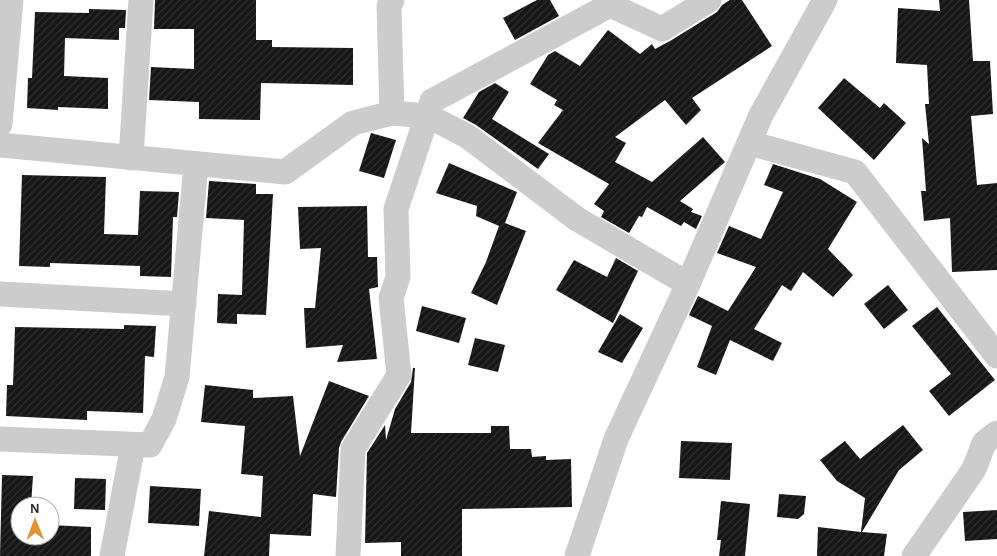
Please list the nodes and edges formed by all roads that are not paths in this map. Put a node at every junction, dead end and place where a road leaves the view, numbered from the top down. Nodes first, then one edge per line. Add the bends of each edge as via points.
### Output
1 (11, 0) edge
2 (141, 0) edge
3 (392, 0) edge
4 (709, 0) edge
5 (825, 0) edge
6 (392, 113) junction
7 (428, 116) junction
8 (0, 124) edge
9 (749, 143) junction
10 (0, 145) edge
11 (131, 158) junction
12 (196, 164) junction
13 (688, 284) junction
14 (0, 294) edge
15 (184, 304) junction
16 (997, 356) edge
17 (997, 433) edge
18 (0, 439) edge
19 (133, 445) junction
20 (112, 556) edge
21 (348, 556) edge
22 (577, 556) edge
23 (914, 556) edge

1 - 8 street
2 - 11 street
3 - 6 street via 389,6
4 - 7 street via 662,29 610,5 432,101
5 - 9 street via 761,115
6 - 7 street
6 - 12 street via 352,123 285,172
7 - 13 street via 467,136 577,219
7 - 21 street via 396,209 398,277 391,298 399,374 352,449
9 - 13 street
9 - 16 street via 855,172
10 - 11 street
11 - 12 street
12 - 15 street
13 - 22 street via 616,438
14 - 15 street
15 - 19 street via 177,377 164,420 150,445
17 - 23 street via 984,443 974,469
18 - 19 street
19 - 20 street

